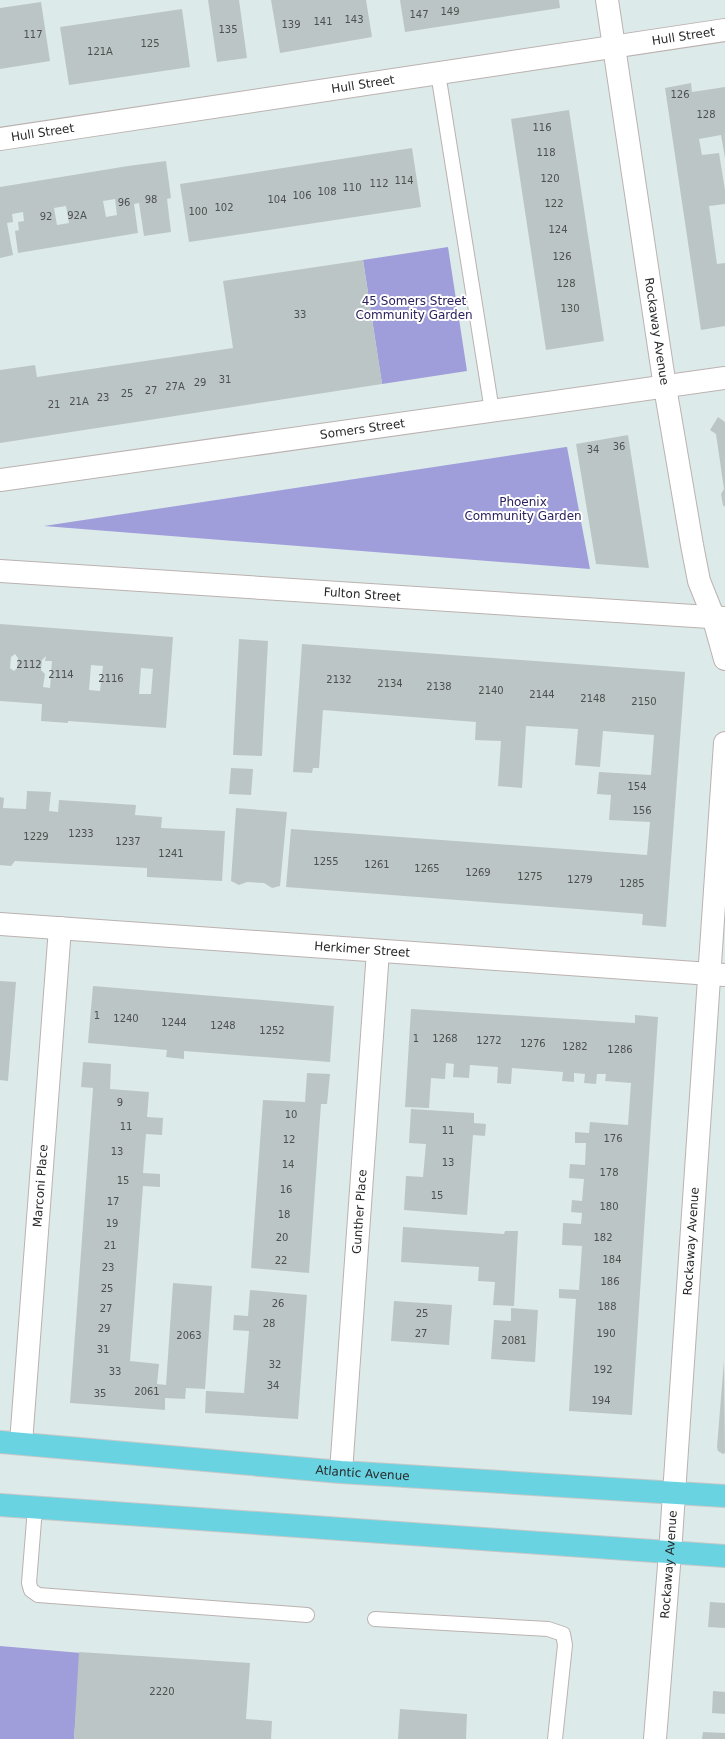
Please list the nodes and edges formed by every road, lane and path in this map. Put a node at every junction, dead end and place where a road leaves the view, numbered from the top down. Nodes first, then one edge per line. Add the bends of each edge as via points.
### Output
1 (607, 0) edge
2 (725, 30) edge
3 (614, 47) junction
4 (438, 73) junction
5 (0, 139) edge
6 (725, 378) edge
7 (665, 387) junction
8 (492, 411) junction
9 (0, 480) edge
10 (0, 571) edge
11 (719, 617) edge
12 (725, 659) edge
13 (725, 743) edge
14 (0, 924) edge
15 (60, 928) junction
16 (378, 951) junction
17 (717, 975) edge
18 (11, 1443) edge
19 (341, 1472) junction
20 (673, 1493) junction
21 (725, 1496) edge
22 (0, 1505) edge
23 (35, 1508) junction
24 (670, 1553) junction
25 (725, 1556) edge
26 (307, 1615) dead end
27 (375, 1619) dead end
28 (555, 1739) edge
29 (655, 1739) edge

1 - 3 street, Rockaway Avenue
2 - 3 street, Hull Street
3 - 4 street, Hull Street
3 - 7 street, Rockaway Avenue
4 - 5 street, Hull Street
4 - 8 lane
6 - 7 street, Somers Street
7 - 8 street, Somers Street
7 - 11 street, Rockaway Avenue via 699,582
8 - 9 street, Somers Street
10 - 11 street, Fulton Street
11 - 12 street, Rockaway Avenue
13 - 17 street, Rockaway Avenue
14 - 15 street, Herkimer Street
15 - 16 street, Herkimer Street
15 - 18 street, Marconi Place
16 - 17 street, Herkimer Street
16 - 19 street, Gunther Place
17 - 20 street, Rockaway Avenue
18 - 19 main road, Atlantic Avenue
19 - 20 main road, Atlantic Avenue
20 - 21 main road, Atlantic Avenue
20 - 24 street, Rockaway Avenue
22 - 23 main road
23 - 24 main road
23 - 26 lane via 29,1583 31,1590 38,1595
24 - 25 main road
24 - 29 street, Rockaway Avenue
27 - 28 lane via 548,1629 563,1634 565,1645

